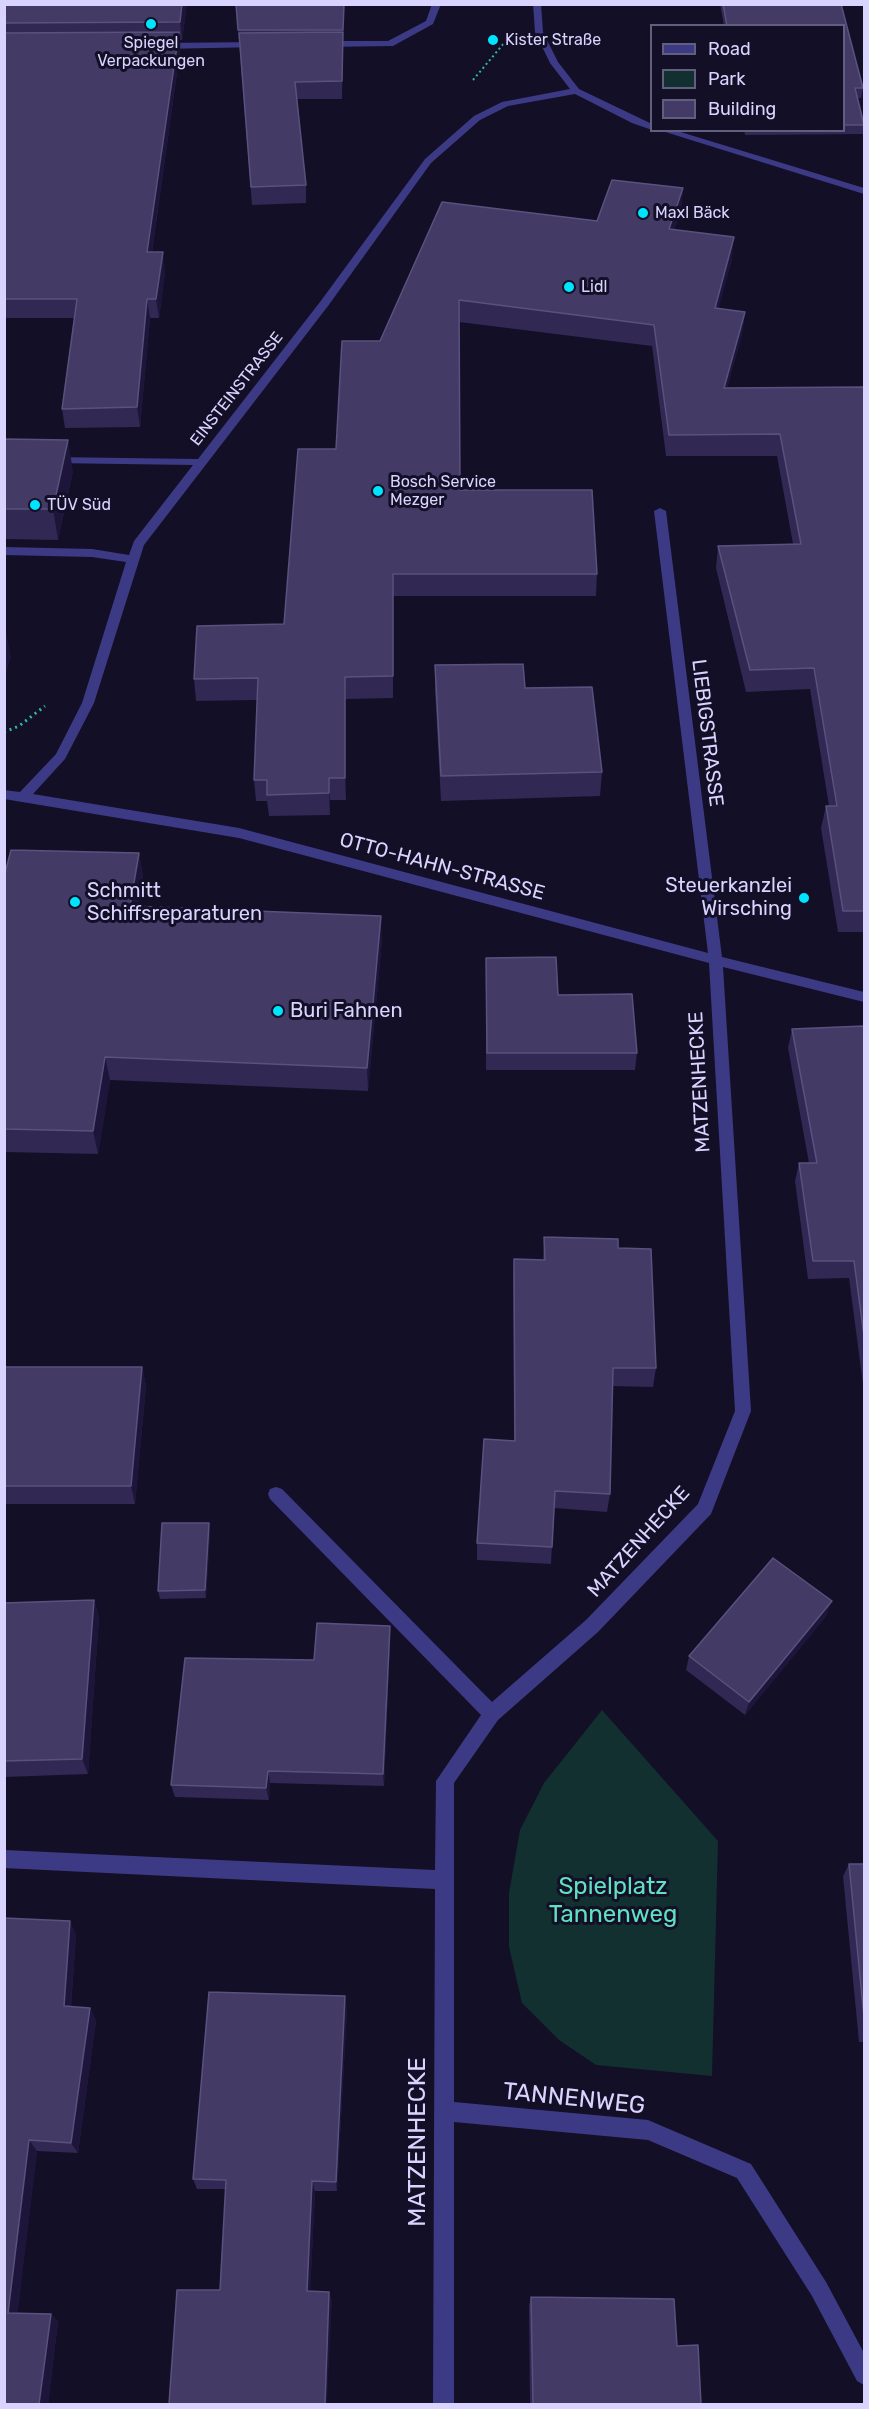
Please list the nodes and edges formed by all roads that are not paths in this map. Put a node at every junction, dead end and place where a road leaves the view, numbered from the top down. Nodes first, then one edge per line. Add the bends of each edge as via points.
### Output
1 (437, 4) edge
2 (537, 4) edge
3 (273, 45) edge
4 (308, 45) edge
5 (145, 46) edge
6 (576, 91) junction
7 (650, 127) edge
8 (669, 132) edge
9 (704, 132) edge
10 (706, 144) junction
11 (864, 191) edge
12 (39, 459) edge
13 (201, 462) junction
14 (660, 512) dead end
15 (4, 551) edge
16 (134, 560) junction
17 (4, 794) edge
18 (23, 797) junction
19 (716, 960) junction
20 (864, 996) edge
21 (276, 1494) dead end
22 (492, 1714) junction
23 (4, 1859) edge
24 (444, 1880) junction
25 (444, 2111) junction
26 (864, 2374) edge
27 (443, 2404) edge

1 - 4 street via 430,22 390,44
2 - 6 street via 539,32 554,63
3 - 5 street
6 - 7 street
6 - 13 street, EINSTEINSTRASSE via 505,104 477,118 428,161 324,304
8 - 10 street
9 - 10 street
10 - 11 street
12 - 13 street
13 - 16 street, EINSTEINSTRASSE via 138,544
14 - 19 street, LIEBIGSTRASSE
15 - 16 street via 92,553
16 - 18 street, EINSTEINSTRASSE via 88,703 61,756
17 - 18 street, OTTO-HAHN-STRASSE
18 - 19 street, OTTO-HAHN-STRASSE via 239,833
19 - 20 street, OTTO-HAHN-STRASSE
19 - 22 street, MATZENHECKE via 743,1411 705,1509 592,1626
21 - 22 street
22 - 24 street, MATZENHECKE via 445,1781
23 - 24 street
24 - 25 street, MATZENHECKE
25 - 26 street, TANNENWEG via 648,2130 744,2171 819,2289
25 - 27 street, MATZENHECKE

